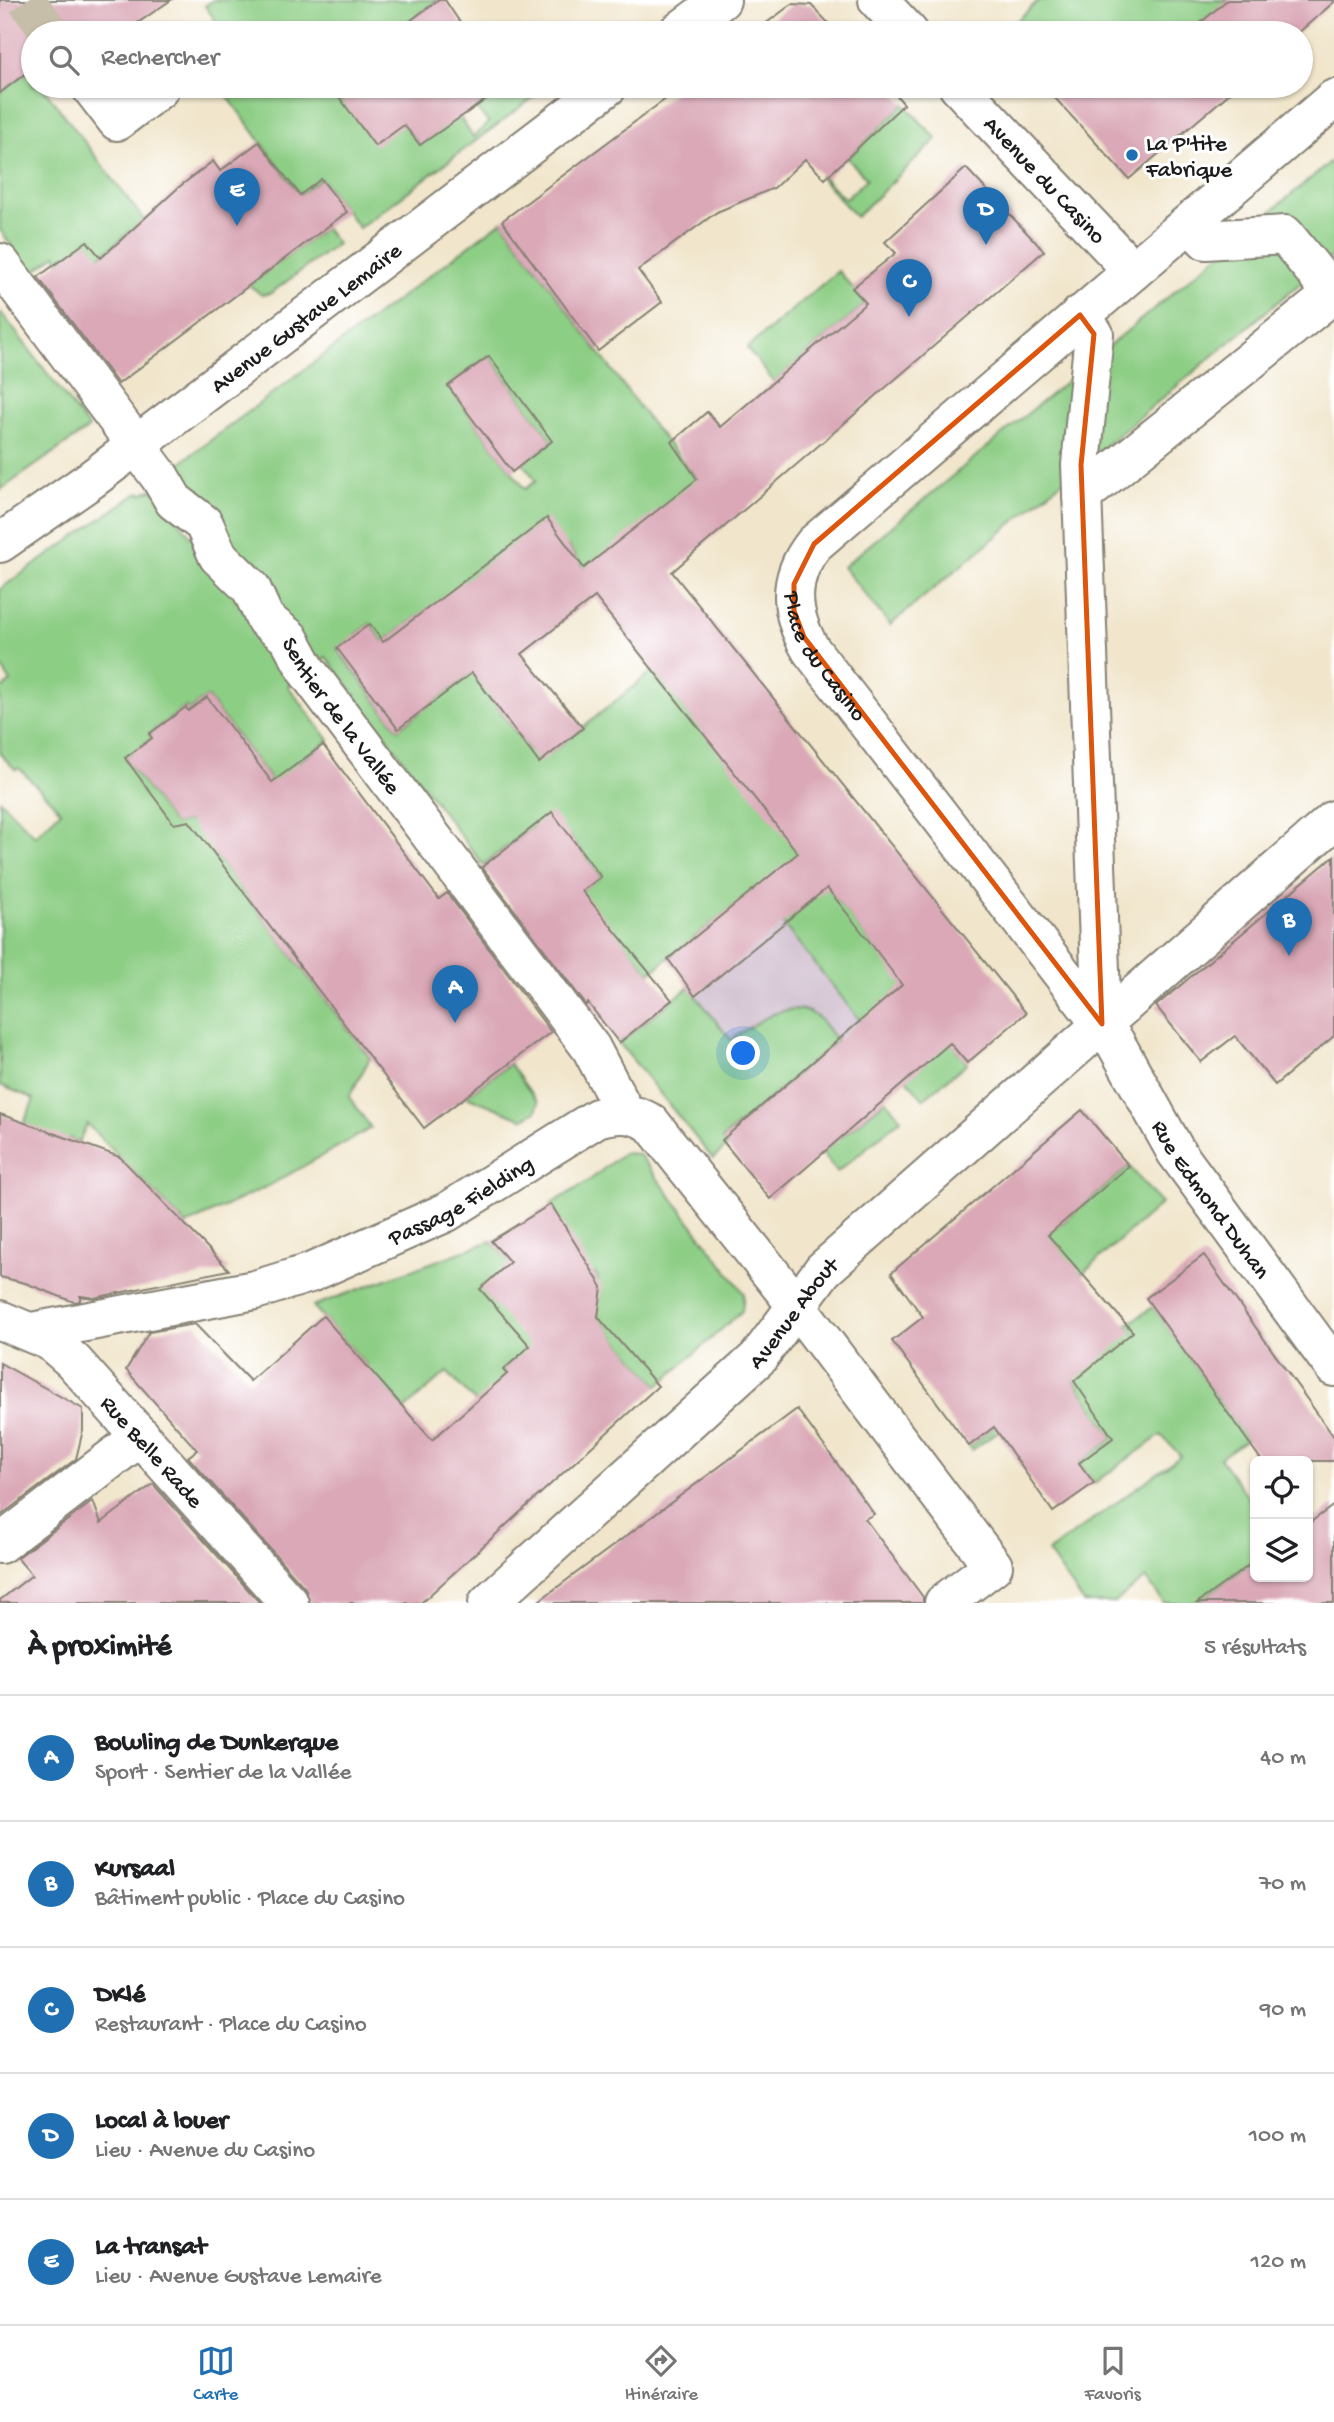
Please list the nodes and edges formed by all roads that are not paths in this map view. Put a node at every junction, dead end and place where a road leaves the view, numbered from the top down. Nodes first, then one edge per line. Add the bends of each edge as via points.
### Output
1 (721, 0) edge
2 (878, 0) edge
3 (693, 21) edge
4 (898, 21) edge
5 (99, 98) edge
6 (147, 98) edge
7 (592, 98) edge
8 (969, 98) edge
9 (1334, 99) edge
10 (1190, 223) junction
11 (0, 263) edge
12 (1133, 271) junction
13 (1327, 286) edge
14 (1080, 315) junction
15 (135, 445) junction
16 (1082, 481) junction
17 (0, 543) edge
18 (1334, 820) edge
19 (1101, 1024) junction
20 (625, 1113) junction
21 (796, 1305) junction
22 (16, 1326) edge
23 (1334, 1367) edge
24 (141, 1436) junction
25 (0, 1544) edge
26 (289, 1603) edge
27 (488, 1603) edge
28 (944, 1603) edge

1 - 3 street
2 - 4 street
5 - 6 street via 117,121
7 - 15 street, Avenue Gustave Lemaire
8 - 12 street, Avenue du Casino
9 - 10 street, Place du Casino
10 - 12 street, Place du Casino
10 - 13 street via 1206,240 1285,235
11 - 15 street, Sentier de la Vallée
12 - 14 street, Place du Casino
13 - 16 street
14 - 16 street via 1094,334
14 - 19 street, Place du Casino via 814,544 800,565 793,596 811,650
15 - 17 street, Avenue Gustave Lemaire
15 - 20 street, Sentier de la Vallée via 174,501 204,524 218,556 251,588 265,619 289,638 307,671 591,1048
16 - 19 street
18 - 19 street
19 - 21 street, Avenue About via 836,1258
19 - 23 street, Rue Edmond Duhan via 1125,1058 1176,1152
20 - 21 street via 651,1123
20 - 22 street, Passage Fielding via 597,1118 447,1212 310,1273 255,1290
21 - 27 street, Avenue About via 758,1358
21 - 28 street via 993,1566
22 - 24 street, Rue Belle Rade via 50,1341 73,1361
24 - 25 street
24 - 26 street, Rue Belle Rade

